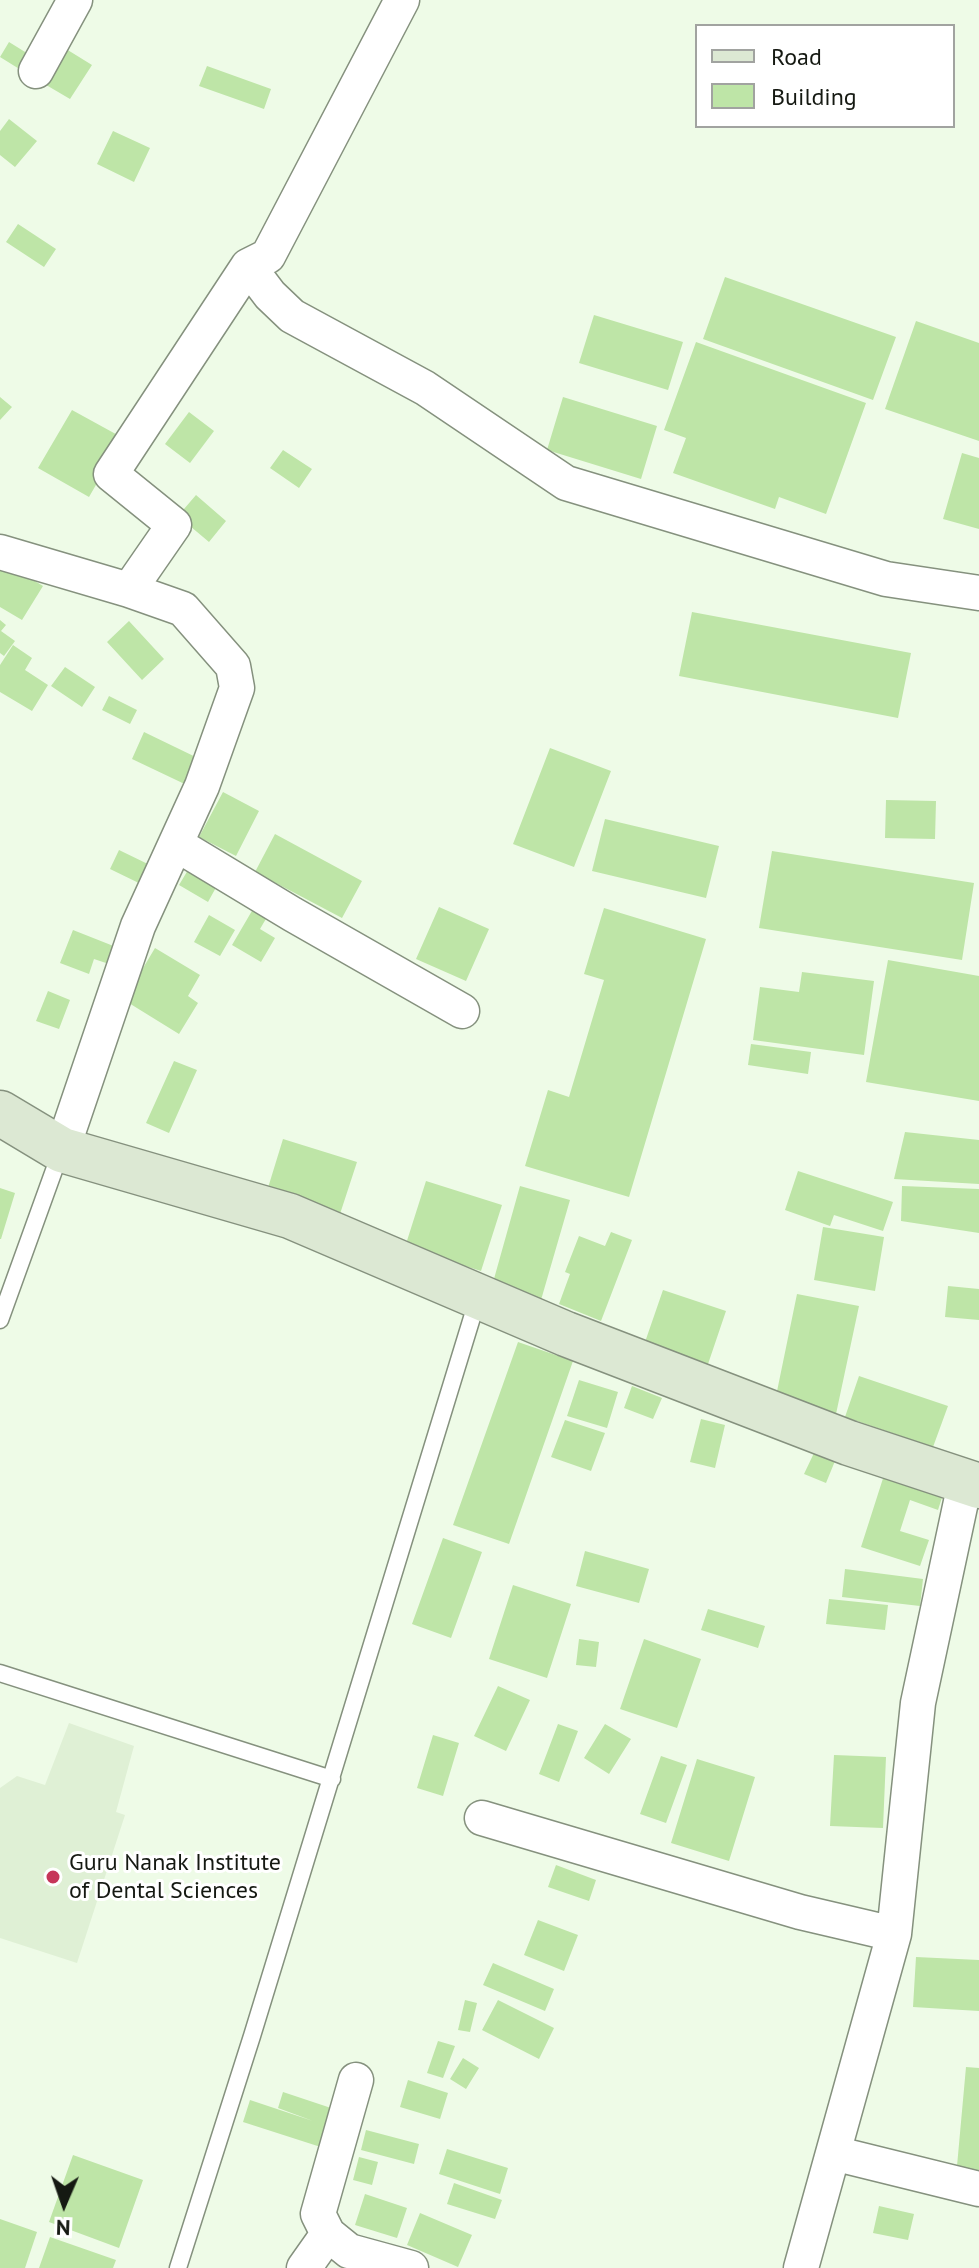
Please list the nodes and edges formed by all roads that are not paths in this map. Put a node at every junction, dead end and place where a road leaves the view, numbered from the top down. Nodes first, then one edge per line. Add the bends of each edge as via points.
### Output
1 (75, 0) edge
2 (402, 0) edge
3 (36, 71) dead end
4 (248, 266) junction
5 (0, 552) edge
6 (129, 590) junction
7 (979, 593) edge
8 (176, 844) junction
9 (462, 1011) dead end
10 (0, 1113) edge
11 (62, 1150) junction
12 (479, 1297) junction
13 (0, 1320) edge
14 (972, 1485) edge
15 (0, 1673) edge
16 (332, 1779) junction
17 (482, 1818) dead end
18 (894, 1934) junction
19 (356, 2080) dead end
20 (833, 2153) junction
21 (979, 2189) edge
22 (328, 2234) junction
23 (178, 2268) edge
24 (304, 2268) edge
25 (411, 2268) edge
26 (801, 2268) edge

1 - 3 street
2 - 4 street via 268,256
4 - 6 street via 111,474 174,525
4 - 7 street via 292,316 425,388 566,483 886,579
5 - 6 street
6 - 8 street via 183,609 233,666 237,688
8 - 9 street
8 - 11 street via 138,926
10 - 11 street
11 - 12 street via 290,1216
11 - 13 lane
12 - 14 street via 849,1443
12 - 16 lane
14 - 18 street via 918,1703
15 - 16 lane
16 - 23 lane
17 - 18 street via 800,1912
18 - 20 street
19 - 22 street via 318,2214
20 - 21 street
20 - 26 street
22 - 24 street
22 - 25 street via 349,2251

